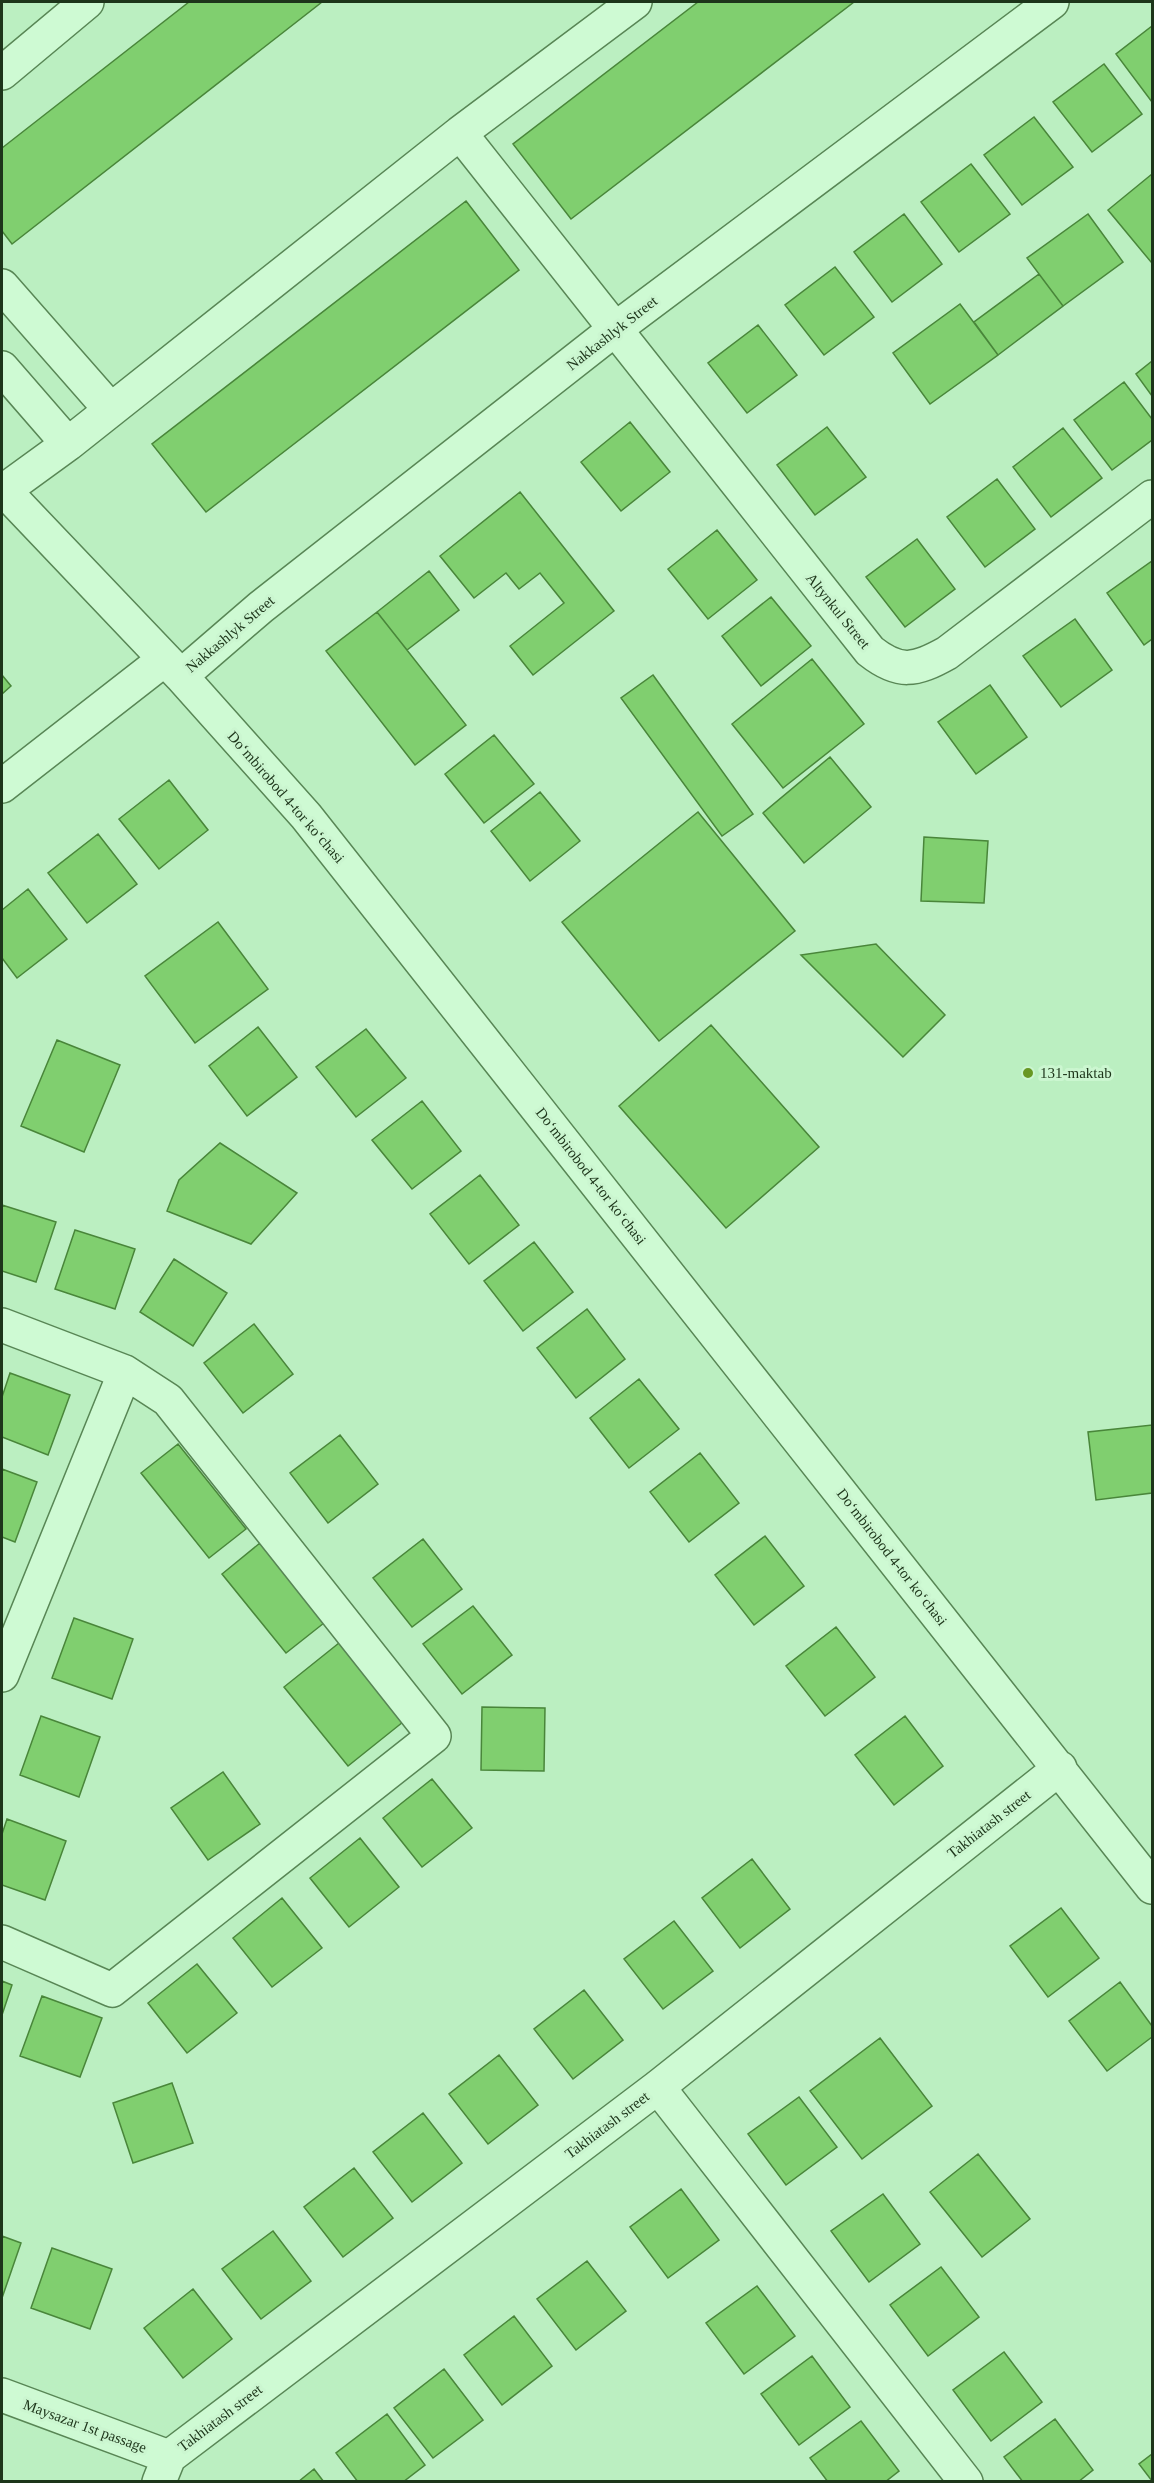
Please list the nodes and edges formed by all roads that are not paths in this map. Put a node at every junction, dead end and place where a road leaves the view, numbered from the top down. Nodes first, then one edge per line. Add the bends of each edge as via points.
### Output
1 (87, 2) edge
2 (635, 2) edge
3 (1052, 2) edge
4 (2, 73) edge
5 (460, 133) junction
6 (2, 286) edge
7 (614, 330) junction
8 (2, 368) edge
9 (110, 409) junction
10 (68, 444) junction
11 (2, 490) edge
12 (1152, 497) edge
13 (173, 667) junction
14 (2, 786) edge
15 (2, 1324) edge
16 (125, 1372) junction
17 (2, 1675) edge
18 (1060, 1768) junction
19 (1152, 1887) edge
20 (2, 1942) edge
21 (658, 2087) junction
22 (2, 2395) edge
23 (164, 2469) edge
24 (966, 2481) edge

1 - 4 street
2 - 5 street
3 - 7 street, Nakkashlyk Street
5 - 7 street, Altynkul Street
5 - 9 street
6 - 9 street
7 - 12 street, Altynkul Street via 870,651 886,664 905,669 926,665 946,653
7 - 13 street, Nakkashlyk Street via 261,607
8 - 10 street
9 - 10 street
10 - 11 street
11 - 13 street, Doʻmbirobod 4-tor koʻchasi
13 - 14 street, Nakkashlyk Street
13 - 18 street, Doʻmbirobod 4-tor koʻchasi via 306,816
15 - 16 street
16 - 17 street
16 - 20 street via 168,1400 434,1736 112,1990
18 - 19 street, Doʻmbirobod 4-tor koʻchasi
18 - 21 street, Takhiatash street
21 - 23 street, Takhiatash street
21 - 24 street
22 - 23 street, Maysazar 1st passage

